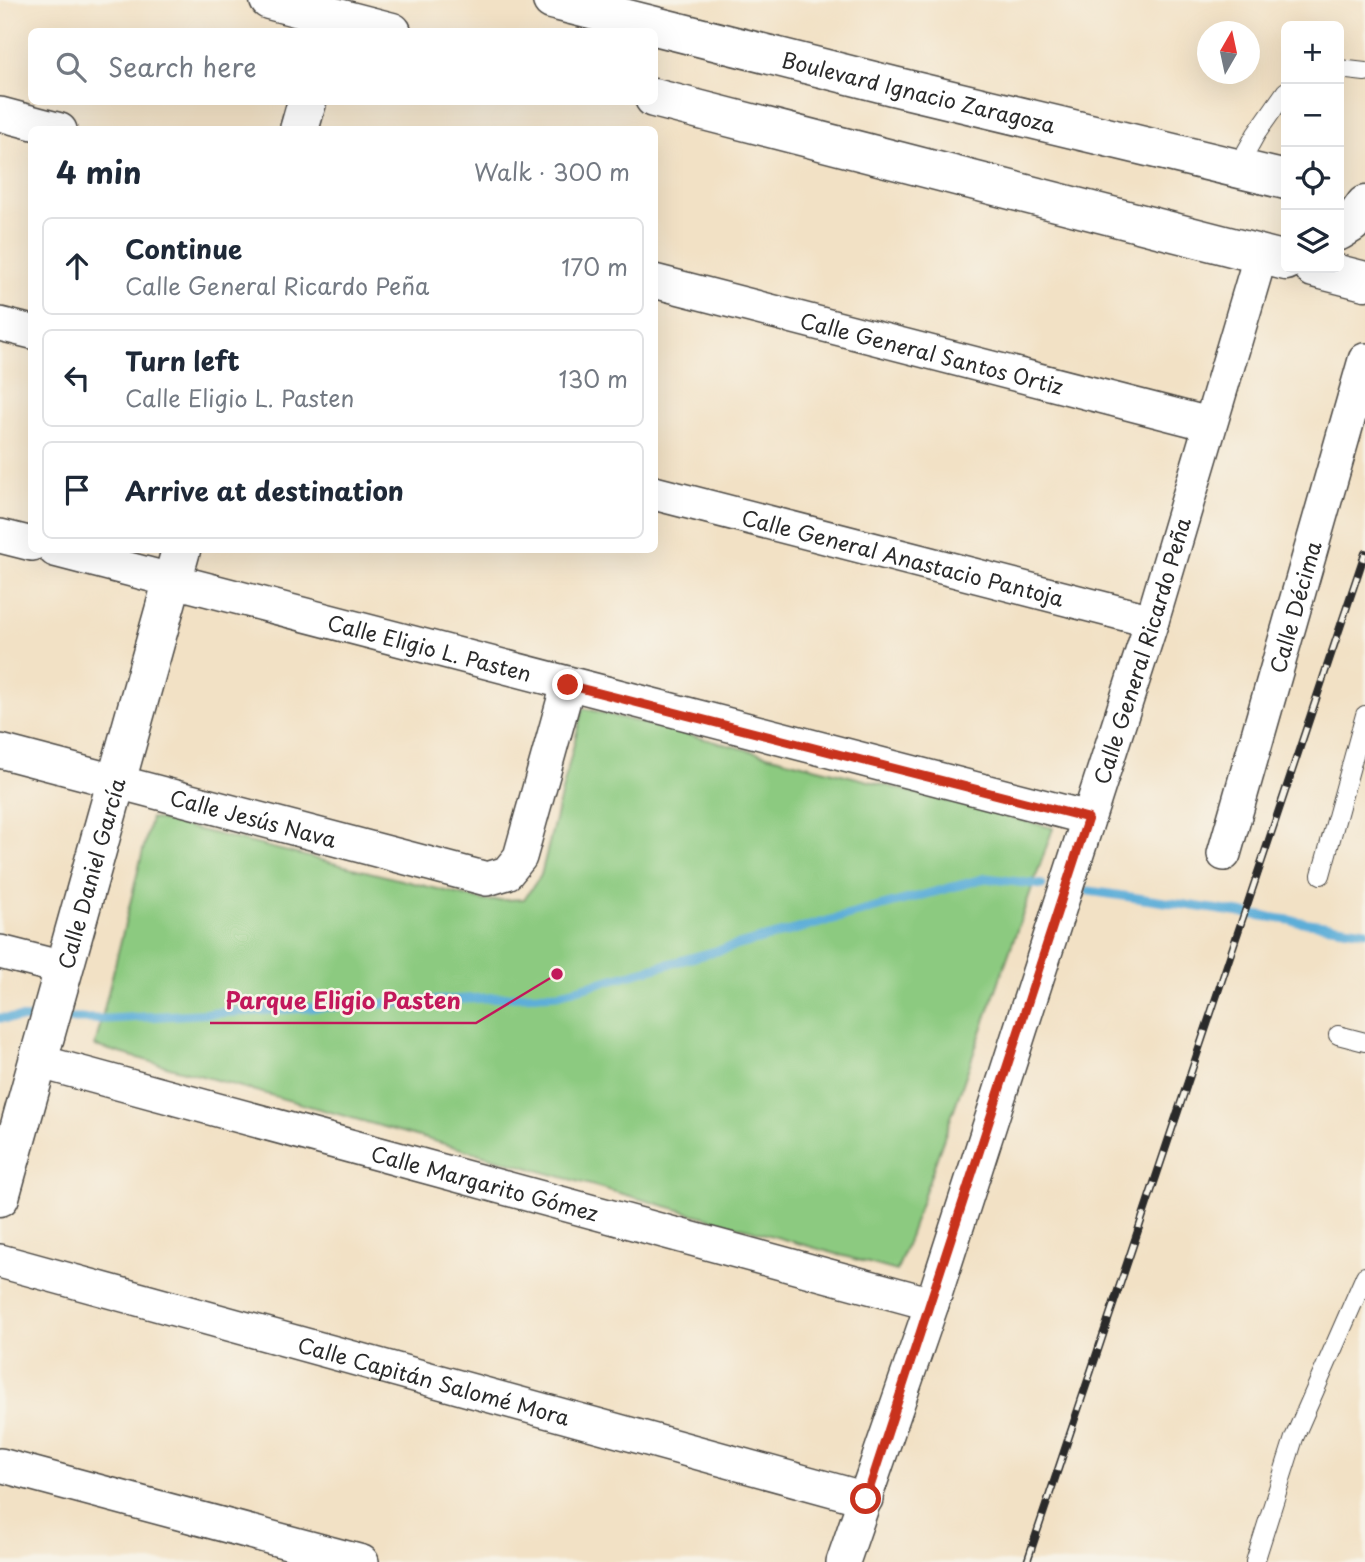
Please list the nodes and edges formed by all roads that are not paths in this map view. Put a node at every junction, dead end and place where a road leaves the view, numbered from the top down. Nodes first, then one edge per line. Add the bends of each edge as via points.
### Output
1 (269, 0) edge
2 (552, 0) edge
3 (331, 16) edge
4 (377, 28) edge
5 (1344, 70) edge
6 (1365, 72) edge
7 (1281, 98) edge
8 (658, 99) edge
9 (306, 105) edge
10 (0, 114) edge
11 (45, 126) edge
12 (300, 126) edge
13 (1237, 169) junction
14 (1281, 179) edge
15 (1344, 194) edge
16 (1365, 199) edge
17 (1365, 205) edge
18 (1344, 228) edge
19 (1278, 250) edge
20 (1334, 273) edge
21 (1365, 281) edge
22 (658, 282) edge
23 (0, 324) edge
24 (28, 331) edge
25 (1365, 360) edge
26 (1209, 424) junction
27 (658, 494) edge
28 (0, 536) edge
29 (28, 543) edge
30 (81, 553) edge
31 (177, 564) edge
32 (1152, 621) junction
33 (568, 685) junction
34 (1365, 715) edge
35 (0, 751) edge
36 (115, 781) junction
37 (1088, 818) junction
38 (1224, 854) dead end
39 (1321, 875) dead end
40 (0, 952) edge
41 (58, 984) junction
42 (1338, 1035) dead end
43 (1365, 1042) edge
44 (40, 1049) junction
45 (0, 1198) edge
46 (0, 1261) edge
47 (1365, 1276) edge
48 (932, 1304) junction
49 (0, 1465) edge
50 (866, 1499) junction
51 (362, 1562) edge
52 (843, 1562) edge
53 (1255, 1562) edge

1 - 3 main road
2 - 13 main road, Boulevard Ignacio Zaragoza
3 - 4 main road
5 - 6 lane
7 - 13 lane
8 - 19 main road via 1174,231
9 - 12 main road
10 - 11 street
13 - 14 main road, Boulevard Ignacio Zaragoza
15 - 16 main road
17 - 18 main road
19 - 26 street, Calle General Ricardo Peña
20 - 21 main road
22 - 26 street, Calle General Santos Ortiz
23 - 24 street
25 - 38 street, Calle Décima
26 - 32 street, Calle General Ricardo Peña
27 - 32 street, Calle General Anastacio Pantoja
28 - 29 street
30 - 31 street, Calle Eligio L. Pasten
31 - 33 street, Calle Eligio L. Pasten
31 - 36 main road, Calle Daniel García
32 - 37 street, Calle General Ricardo Peña
33 - 36 street, Calle Jesús Nava via 520,857 507,873 487,879
33 - 37 street, Calle Eligio L. Pasten
34 - 39 lane
35 - 36 street, Calle Jesús Nava
36 - 41 main road, Calle Daniel García
37 - 48 street, Calle General Ricardo Peña
40 - 41 street
41 - 44 main road, Calle Daniel García
42 - 43 lane
44 - 45 main road, Calle Daniel García
44 - 48 street, Calle Margarito Gómez
46 - 50 street, Calle Capitán Salomé Mora
47 - 53 lane via 1294,1438
48 - 50 street, Calle General Ricardo Peña
49 - 51 street
50 - 52 street, Calle General Ricardo Peña

